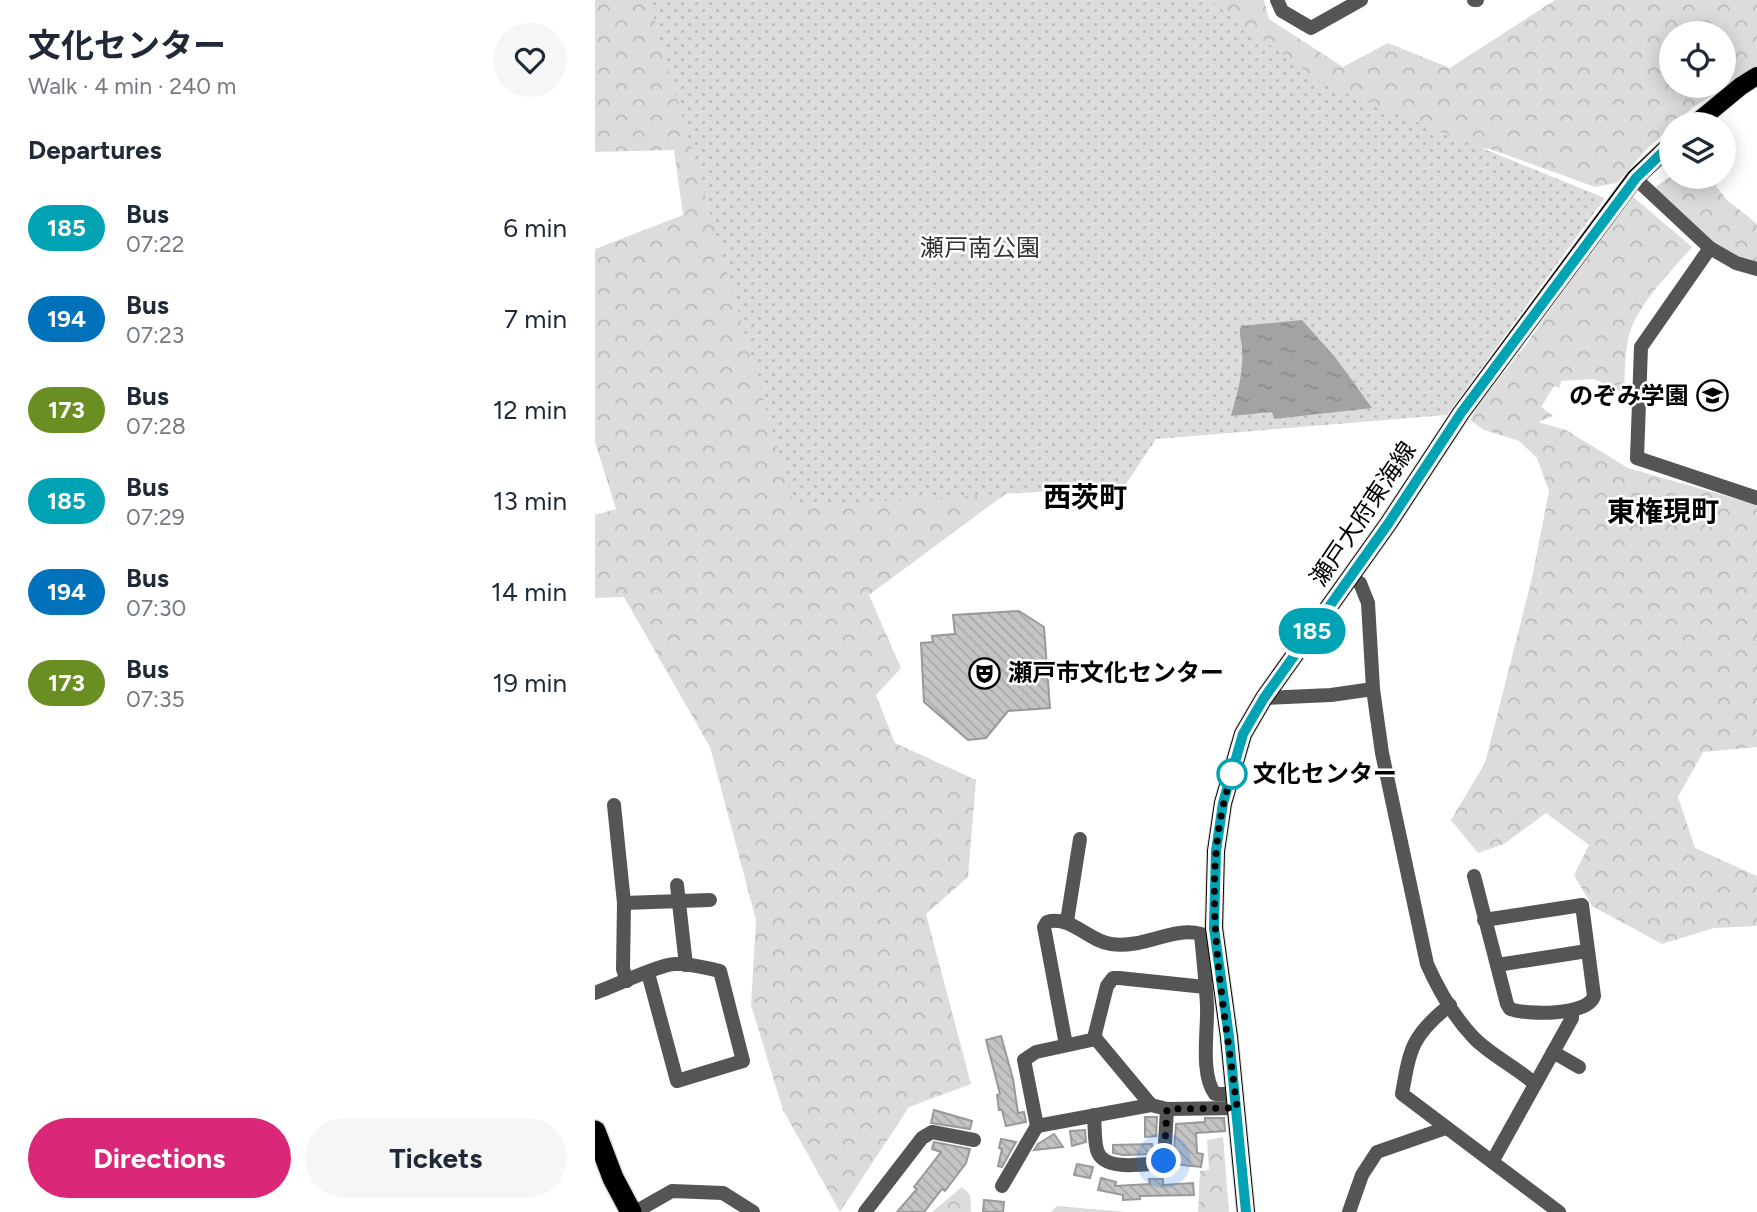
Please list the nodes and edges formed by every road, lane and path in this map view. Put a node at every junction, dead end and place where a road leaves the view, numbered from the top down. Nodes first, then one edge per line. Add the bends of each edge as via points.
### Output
1 (1277, 0) edge
2 (1361, 0) edge
3 (1757, 76) edge
4 (1710, 112) edge
5 (1659, 156) edge
6 (1636, 178) junction
7 (1710, 248) junction
8 (1757, 269) edge
9 (1757, 498) edge
10 (1350, 578) junction
11 (1373, 689) junction
12 (1264, 698) junction
13 (614, 805) dead end
14 (1080, 839) dead end
15 (1474, 876) dead end
16 (677, 885) dead end
17 (710, 900) dead end
18 (679, 901) junction
19 (624, 903) junction
20 (1484, 920) junction
21 (1067, 922) junction
22 (1587, 951) junction
23 (686, 965) junction
24 (1497, 965) junction
25 (648, 973) junction
26 (627, 981) junction
27 (1205, 987) junction
28 (595, 993) edge
29 (1450, 1005) junction
30 (1572, 1012) junction
31 (1096, 1039) junction
32 (1066, 1045) junction
33 (1553, 1052) junction
34 (1579, 1067) dead end
35 (1535, 1084) junction
36 (1236, 1101) junction
37 (1151, 1105) junction
38 (1167, 1109) junction
39 (1094, 1115) junction
40 (1037, 1126) junction
41 (1446, 1128) junction
42 (595, 1131) edge
43 (974, 1140) dead end
44 (1492, 1162) junction
45 (1002, 1186) dead end
46 (633, 1212) edge
47 (753, 1212) edge
48 (865, 1212) edge
49 (1246, 1212) edge
50 (1349, 1212) edge
51 (1559, 1212) edge

1 - 2 street via 1282,11 1311,28
3 - 4 main road
5 - 6 main road, 瀬戸大府東海線
6 - 7 street
6 - 10 main road, 瀬戸大府東海線 via 1461,413
7 - 8 street
7 - 9 street via 1641,347 1637,458
10 - 11 street via 1360,583 1368,603
10 - 12 main road, 瀬戸大府東海線
11 - 12 street
11 - 29 street via 1424,951 1439,991
12 - 36 main road, 瀬戸大府東海線 via 1243,734 1223,803 1216,851 1214,928
13 - 19 street
14 - 21 street
15 - 20 street
16 - 18 street
17 - 18 street
18 - 19 street
18 - 23 street
19 - 26 street via 623,969
20 - 22 street via 1582,905
20 - 24 street
21 - 27 street via 1109,944 1134,946 1189,930 1201,934
21 - 32 street via 1055,919 1044,927
22 - 24 street
22 - 30 street via 1594,996 1587,1006
23 - 25 street via 673,964
23 - 25 street via 720,971 743,1061 677,1081
24 - 30 street via 1510,1009
25 - 26 street
26 - 28 street
27 - 31 street via 1113,978 1107,986
27 - 36 street via 1209,1087
29 - 35 street via 1475,1039
29 - 41 street via 1427,1023 1412,1048 1402,1094
30 - 33 street
31 - 32 street
31 - 37 street
32 - 40 street via 1024,1060
33 - 34 street
33 - 35 street
35 - 44 street
36 - 38 street
36 - 49 main road, 瀬戸大府東海線
37 - 38 street
37 - 39 street
38 - 39 street via 1164,1161 1160,1163 1114,1164 1101,1157
39 - 40 street
40 - 45 street
41 - 44 street
41 - 50 street via 1377,1152 1362,1175
42 - 46 highway via 613,1178
43 - 48 street via 932,1132 922,1138
44 - 51 street
46 - 47 street via 672,1191 723,1193

